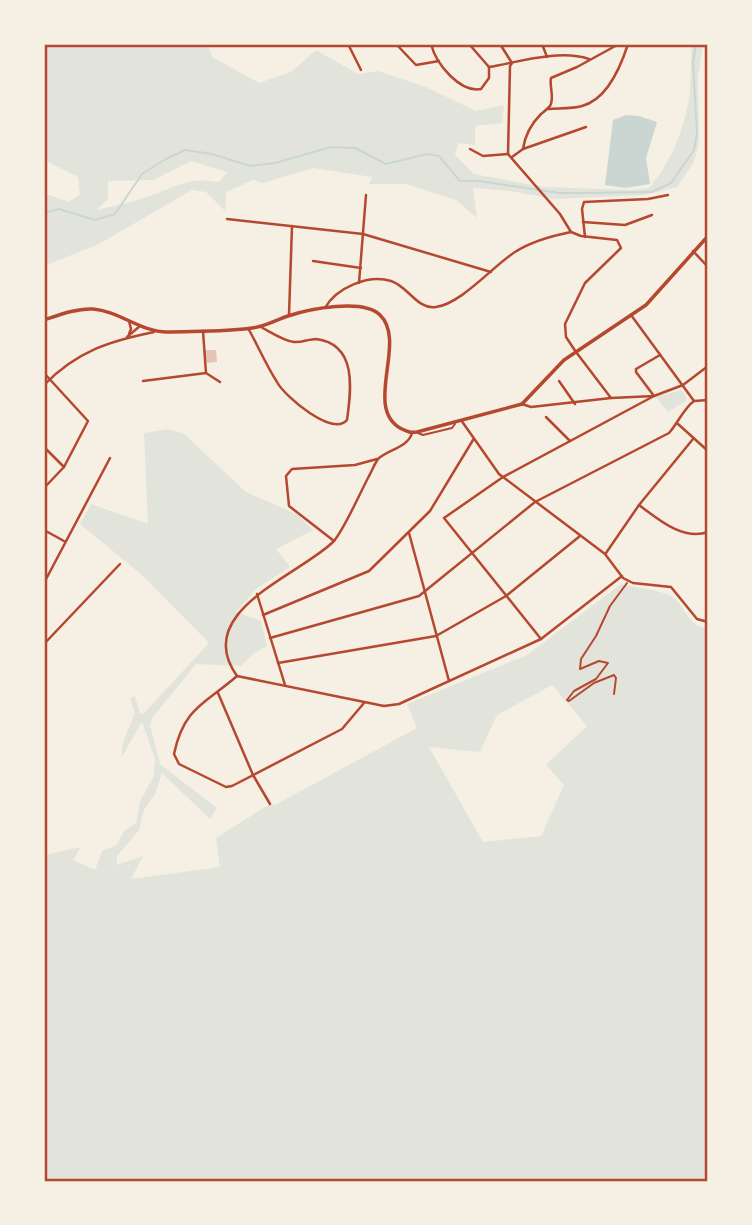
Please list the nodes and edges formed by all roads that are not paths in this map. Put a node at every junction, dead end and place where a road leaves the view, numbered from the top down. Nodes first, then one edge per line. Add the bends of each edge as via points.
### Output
1 (348, 44) edge
2 (396, 44) edge
3 (431, 44) edge
4 (469, 44) edge
5 (500, 44) edge
6 (542, 44) edge
7 (620, 44) edge
8 (628, 44) edge
9 (547, 57) junction
10 (591, 59) junction
11 (439, 61) junction
12 (512, 63) junction
13 (489, 67) junction
14 (361, 69) dead end
15 (548, 108) junction
16 (586, 127) dead end
17 (470, 149) dead end
18 (523, 149) junction
19 (510, 155) junction
20 (366, 195) dead end
21 (668, 195) dead end
22 (652, 215) dead end
23 (227, 219) dead end
24 (583, 222) junction
25 (292, 226) junction
26 (570, 232) junction
27 (363, 234) junction
28 (708, 236) edge
29 (584, 237) junction
30 (693, 251) junction
31 (313, 261) dead end
32 (708, 267) edge
33 (361, 268) junction
34 (491, 272) junction
35 (359, 283) junction
36 (325, 309) junction
37 (289, 315) junction
38 (631, 315) junction
39 (44, 320) edge
40 (129, 321) junction
41 (141, 326) junction
42 (259, 326) junction
43 (248, 328) junction
44 (202, 330) junction
45 (154, 332) junction
46 (128, 336) junction
47 (137, 336) junction
48 (120, 340) junction
49 (576, 352) junction
50 (660, 355) junction
51 (708, 366) edge
52 (44, 373) edge
53 (206, 373) junction
54 (50, 379) junction
55 (143, 381) dead end
56 (559, 381) dead end
57 (220, 382) dead end
58 (44, 385) edge
59 (683, 385) junction
60 (654, 396) junction
61 (611, 398) junction
62 (708, 400) edge
63 (694, 401) junction
64 (522, 404) junction
65 (575, 404) junction
66 (546, 417) dead end
67 (459, 421) junction
68 (678, 424) junction
69 (415, 433) junction
70 (473, 439) junction
71 (694, 439) junction
72 (570, 441) junction
73 (44, 447) edge
74 (708, 451) edge
75 (110, 457) dead end
76 (378, 459) junction
77 (64, 467) junction
78 (503, 477) junction
79 (44, 488) edge
80 (535, 502) junction
81 (639, 505) junction
82 (44, 530) edge
83 (708, 532) edge
84 (409, 533) junction
85 (580, 536) junction
86 (64, 541) junction
87 (334, 541) junction
88 (473, 554) junction
89 (605, 554) junction
90 (120, 564) dead end
91 (622, 576) junction
92 (44, 583) edge
93 (425, 592) junction
94 (257, 594) junction
95 (506, 596) junction
96 (263, 615) junction
97 (708, 622) edge
98 (436, 636) junction
99 (270, 638) junction
100 (541, 639) junction
101 (44, 644) edge
102 (278, 663) junction
103 (237, 676) junction
104 (449, 681) junction
105 (285, 685) junction
106 (218, 692) junction
107 (365, 702) junction
108 (253, 775) junction
109 (270, 804) dead end

1 - 14 street
2 - 11 street via 416,65
3 - 11 street
4 - 13 street
5 - 12 street
6 - 9 street
7 - 10 street
8 - 15 street via 614,79 585,105
9 - 10 street
9 - 12 street
10 - 15 street via 551,78
11 - 13 street via 463,87 474,90 487,83
12 - 13 street
12 - 19 street
15 - 18 street via 525,135
16 - 18 street
17 - 19 street via 483,156
18 - 19 street
19 - 26 street via 561,214
20 - 27 street
21 - 24 street via 584,202
22 - 24 street via 625,225
23 - 25 street
24 - 29 street
25 - 27 street
25 - 37 street
26 - 29 street
26 - 34 street via 530,243
27 - 33 street
27 - 34 street
28 - 30 street
29 - 49 street via 617,240 621,248 585,283 565,324 566,337
30 - 32 street
30 - 38 street via 646,305
31 - 33 street
33 - 35 street
34 - 35 street via 445,306 432,308 392,281
35 - 36 street via 332,296
36 - 37 street
36 - 69 street via 367,307 382,316 389,343 387,414 396,426
37 - 42 street
38 - 49 street
38 - 50 street
39 - 40 street via 92,309
40 - 41 street
40 - 46 street
41 - 45 street
41 - 46 street
41 - 47 street
42 - 43 street
42 - 43 street via 294,342 315,339 337,349 351,374 344,424 322,421 287,395
43 - 44 street
44 - 45 street
44 - 53 street
45 - 47 street
46 - 48 street
47 - 48 street
48 - 54 street via 80,355
49 - 61 street
49 - 64 street
50 - 59 street
50 - 60 street via 636,369
51 - 59 street
52 - 54 street
53 - 55 street
53 - 57 street
54 - 58 street
54 - 77 street via 88,421
56 - 65 street
59 - 60 street
59 - 63 street
60 - 61 street
60 - 72 street
61 - 65 street
62 - 63 street
63 - 68 street
64 - 65 street
64 - 67 street
66 - 72 street
67 - 69 street
67 - 70 street
68 - 71 street
68 - 80 street via 670,433
69 - 76 street
70 - 78 street
70 - 84 street via 430,511
71 - 74 street
71 - 81 street
72 - 78 street
73 - 77 street
75 - 86 street
76 - 87 street
76 - 87 street via 292,469 286,476 289,506
77 - 79 street
78 - 80 street
78 - 88 street via 444,519
80 - 85 street
80 - 88 street
81 - 83 street via 663,524 685,532
81 - 89 street
82 - 86 street
84 - 93 street
84 - 96 street via 369,571
85 - 89 street
85 - 95 street
86 - 92 street
87 - 94 street
88 - 93 street
88 - 95 street
89 - 91 street
90 - 101 street
91 - 97 street via 633,583 671,587 697,619
91 - 100 street
93 - 98 street
93 - 99 street
94 - 96 street
94 - 103 street via 226,634 228,664
95 - 98 street
95 - 100 street
96 - 99 street
98 - 102 street
98 - 104 street
99 - 102 street
100 - 104 street
102 - 105 street
103 - 105 street
103 - 106 street
104 - 107 street via 400,704
105 - 107 street
106 - 108 street
106 - 108 street via 186,719 174,754 178,762 226,787
107 - 108 street via 342,729
108 - 109 street

